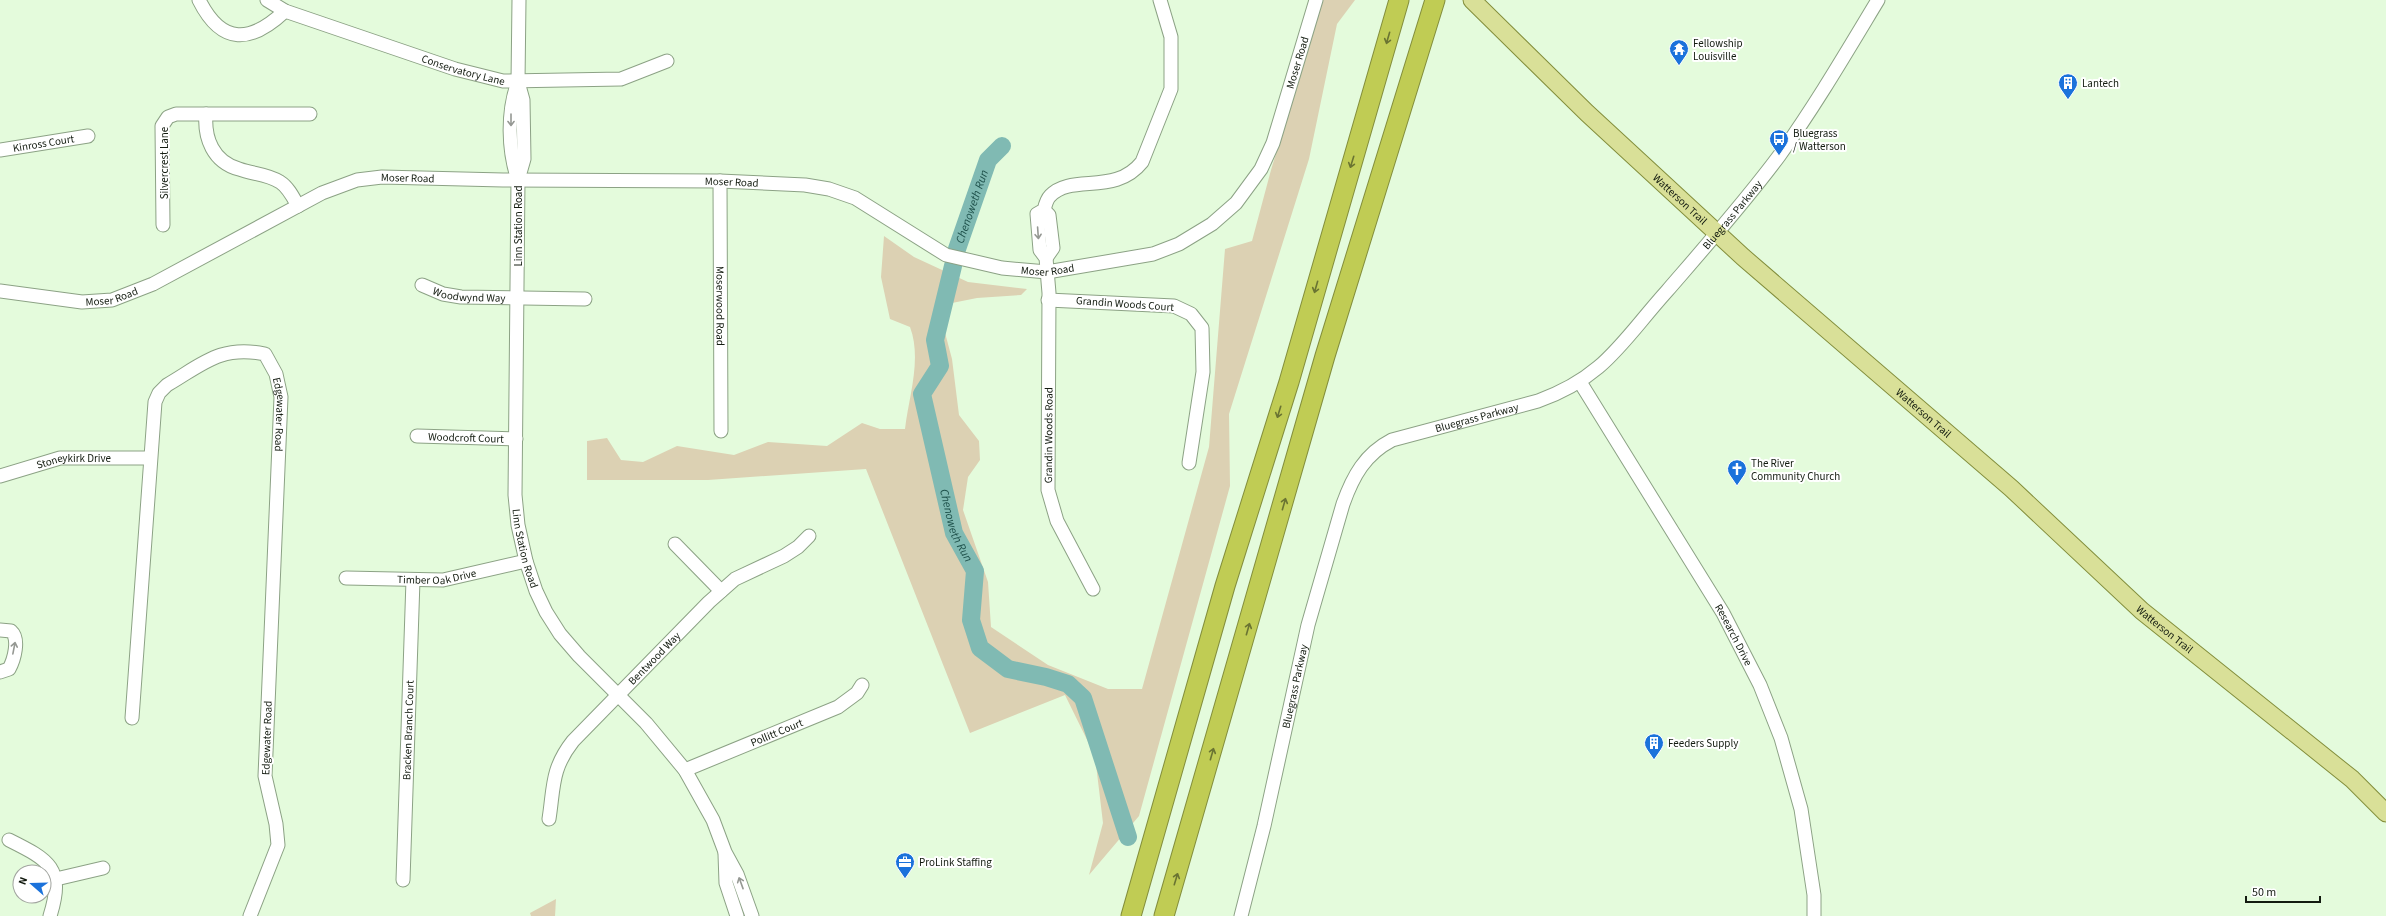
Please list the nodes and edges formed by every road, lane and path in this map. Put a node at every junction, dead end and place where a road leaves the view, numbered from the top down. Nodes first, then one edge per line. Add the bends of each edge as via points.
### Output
1 (199, 0) edge
2 (267, 0) edge
3 (519, 0) edge
4 (1160, 0) edge
5 (1316, 0) edge
6 (1399, 0) edge
7 (1472, 0) edge
8 (1878, 0) edge
9 (1434, 3) edge
10 (285, 11) junction
11 (667, 62) dead end
12 (518, 82) junction
13 (206, 114) junction
14 (310, 114) dead end
15 (88, 136) dead end
16 (0, 150) edge
17 (518, 180) junction
18 (720, 181) junction
19 (298, 206) junction
20 (163, 225) dead end
21 (1717, 233) junction
22 (1047, 272) junction
23 (422, 285) dead end
24 (0, 292) edge
25 (519, 298) junction
26 (585, 299) dead end
27 (1048, 300) junction
28 (1580, 382) junction
29 (721, 431) dead end
30 (417, 436) dead end
31 (516, 439) junction
32 (150, 458) junction
33 (1189, 462) dead end
34 (0, 476) edge
35 (809, 536) dead end
36 (675, 544) dead end
37 (526, 561) junction
38 (346, 578) dead end
39 (413, 580) junction
40 (1093, 589) dead end
41 (720, 591) junction
42 (0, 630) edge
43 (0, 672) edge
44 (862, 685) dead end
45 (619, 694) junction
46 (132, 718) dead end
47 (685, 770) junction
48 (2386, 813) edge
49 (549, 819) dead end
50 (9, 840) dead end
51 (725, 852) junction
52 (103, 868) dead end
53 (56, 879) junction
54 (403, 880) dead end
55 (50, 916) edge
56 (250, 916) edge
57 (737, 916) edge
58 (752, 916) edge
59 (1131, 916) edge
60 (1164, 916) edge
61 (1241, 916) edge
62 (1814, 916) edge

1 - 10 street via 206,14 219,28 246,36 270,25
2 - 10 street, Conservatory Lane
3 - 12 street, Linn Station Road
4 - 22 street, Grandin Woods Road via 1170,37 1171,89 1142,162 1134,172 1111,182 1061,187 1048,197 1044,210 1049,215 1053,248 1046,258
5 - 22 street, Moser Road via 1273,143 1261,169 1236,203 1195,235 1152,254
6 -> 59 highway via 1289,382 1225,586
7 - 21 main road, Watterson Trail via 1587,113
8 - 21 street, Bluegrass Parkway via 1798,129 1737,211
60 -> 9 highway via 1325,356
10 - 12 street, Conservatory Lane via 455,69 503,81
11 - 12 street, Conservatory Lane via 621,79
12 - 17 street, Linn Station Road via 512,99 511,158
13 - 14 street, Silvercrest Lane
13 - 19 street via 206,132 218,156 237,169 280,182
13 - 20 street, Silvercrest Lane via 176,114 164,121 162,126
15 - 16 street, Kinross Court
17 - 18 street, Moser Road
17 - 19 street, Moser Road via 401,176 371,178 341,185
17 - 25 street, Linn Station Road
18 - 22 street, Moser Road via 805,185 829,189 874,208 946,255 1002,268
18 - 29 street, Moserwood Road
19 - 24 street, Moser Road via 153,284 112,300 82,302
21 - 28 street, Bluegrass Parkway via 1612,356
21 - 48 main road, Watterson Trail via 2011,488 2148,616 2352,779
22 - 27 street, Grandin Woods Road
23 - 25 street, Woodwynd Way via 451,296
25 - 26 street, Woodwynd Way
25 - 31 street, Linn Station Road
27 - 33 street, Grandin Woods Court via 1174,306 1191,314 1198,321 1202,328 1203,372
27 - 40 street, Grandin Woods Road via 1048,490 1057,521
28 - 61 street, Bluegrass Parkway via 1538,401 1392,440 1369,456 1355,474 1343,504 1308,625 1264,826
28 - 62 street, Research Drive via 1723,613 1760,685 1781,738 1801,809 1814,895
30 - 31 street, Woodcroft Court
31 - 37 street, Linn Station Road via 518,525
32 - 34 street, Stoneykirk Drive via 60,458
32 - 46 street, Edgewater Road
32 - 56 street, Edgewater Road via 155,402 167,385 222,353 248,351 265,354 276,374 281,397 265,776 276,824 278,846
35 - 41 street, Bentwood Way via 784,556 741,575
36 - 41 street
37 - 39 street, Timber Oak Drive via 462,577
37 - 45 street, Linn Station Road via 536,591 560,634
38 - 39 street, Timber Oak Drive
39 - 54 street, Bracken Branch Court
41 - 45 street, Bentwood Way
43 -> 42 street via 5,672 11,665 16,639 11,631
44 - 47 street, Pollitt Court via 857,693 838,707
45 - 47 street, Linn Station Road via 664,742
45 - 49 street, Bentwood Way via 573,740 563,754 552,781
47 - 51 street, Linn Station Road via 713,820
50 - 53 street via 41,857
51 - 57 street, Linn Station Road via 726,883
58 -> 51 street, Linn Station Road via 737,874
52 - 53 street
53 - 55 street via 57,894

